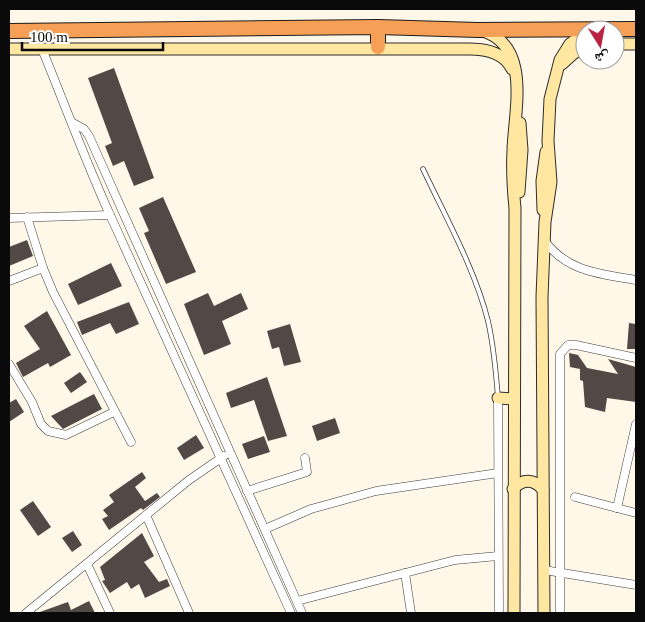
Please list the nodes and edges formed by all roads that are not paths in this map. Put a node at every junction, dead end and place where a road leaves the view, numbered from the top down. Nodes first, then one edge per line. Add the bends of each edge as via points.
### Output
1 (378, 27) junction
2 (478, 30) junction
3 (575, 30) edge
4 (9, 31) edge
5 (575, 41) edge
6 (378, 47) junction
7 (9, 48) edge
8 (42, 49) junction
9 (575, 52) edge
10 (556, 71) junction
11 (516, 75) junction
12 (73, 123) junction
13 (423, 169) dead end
14 (110, 215) junction
15 (27, 217) junction
16 (9, 218) edge
17 (544, 240) junction
18 (43, 268) junction
19 (636, 280) edge
20 (9, 281) edge
21 (636, 358) edge
22 (9, 364) edge
23 (12, 376) edge
24 (498, 398) junction
25 (513, 399) junction
26 (114, 412) junction
27 (636, 424) edge
28 (130, 442) dead end
29 (230, 452) junction
30 (221, 458) junction
31 (305, 458) dead end
32 (498, 473) junction
33 (513, 489) junction
34 (544, 490) junction
35 (247, 492) junction
36 (574, 497) dead end
37 (617, 508) junction
38 (636, 513) edge
39 (146, 515) junction
40 (265, 529) junction
41 (498, 556) junction
42 (88, 564) junction
43 (544, 570) junction
44 (560, 572) junction
45 (405, 573) junction
46 (636, 585) edge
47 (297, 601) junction
48 (26, 613) edge
49 (110, 613) edge
50 (189, 613) edge
51 (291, 613) edge
52 (302, 613) edge
53 (411, 613) edge
54 (499, 613) edge
55 (514, 613) edge
56 (544, 613) edge
57 (560, 613) edge

1 - 2 highway
1 - 4 highway
1 - 6 highway
2 - 3 highway
2 - 11 main road via 492,34 504,45
5 - 10 main road
6 - 8 main road
6 - 11 main road via 484,50 503,57
7 - 8 main road
8 - 12 street
9 - 10 main road
10 - 17 main road via 550,100 551,182
11 - 25 main road via 512,164 515,208
12 - 14 street via 81,150
12 - 29 street via 84,129 88,136
13 - 24 lane via 488,319
14 - 15 street
14 - 30 street
15 - 16 street
15 - 18 street
17 - 19 street via 557,256 573,267
17 - 34 main road
18 - 20 street
18 - 26 street
21 - 44 street via 576,345 568,346 560,354
22 - 23 street
23 - 26 street via 48,431 66,435
24 - 25 main road
24 - 32 street
25 - 33 main road
26 - 28 street
27 - 37 street
29 - 30 street
29 - 35 street
30 - 39 street
30 - 51 street
31 - 35 street via 306,472
32 - 40 street via 376,491 311,508
32 - 41 street
33 - 34 main road via 529,481
33 - 55 main road
34 - 43 main road
35 - 40 street
36 - 37 street
37 - 38 street
39 - 42 street
39 - 50 street
40 - 47 street
41 - 45 street via 454,560
41 - 54 street
42 - 48 street
42 - 49 street
43 - 44 street
43 - 56 main road
44 - 46 street
44 - 57 street
45 - 47 street
45 - 53 street
47 - 52 street

